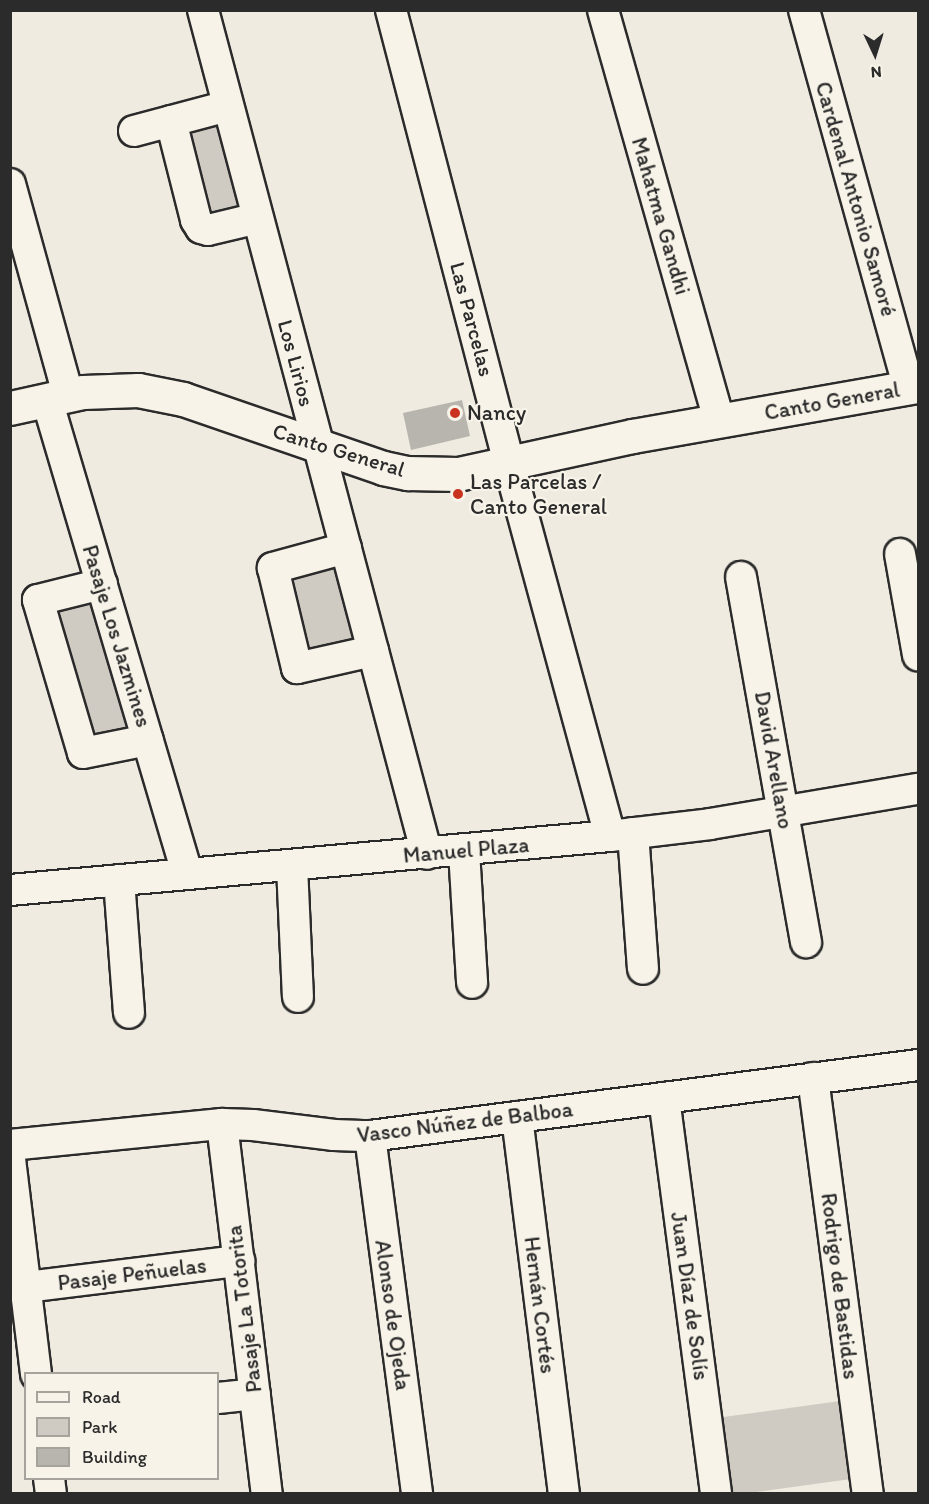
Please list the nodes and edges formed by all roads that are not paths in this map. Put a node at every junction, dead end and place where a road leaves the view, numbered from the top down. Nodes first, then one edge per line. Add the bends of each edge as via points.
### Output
1 (203, 10) edge
2 (391, 10) edge
3 (603, 10) edge
4 (804, 10) edge
5 (228, 106) junction
6 (171, 121) junction
7 (134, 131) dead end
8 (10, 183) edge
9 (258, 218) junction
10 (23, 281) edge
11 (914, 387) edge
12 (58, 397) junction
13 (10, 408) edge
14 (719, 421) junction
15 (318, 446) junction
16 (509, 464) junction
17 (346, 548) junction
18 (900, 554) dead end
19 (741, 577) dead end
20 (102, 584) junction
21 (373, 651) junction
22 (918, 655) edge
23 (148, 740) junction
24 (918, 789) edge
25 (783, 812) junction
26 (622, 835) junction
27 (464, 851) junction
28 (427, 854) junction
29 (292, 866) junction
30 (187, 873) junction
31 (119, 880) junction
32 (10, 890) edge
33 (806, 942) dead end
34 (643, 969) dead end
35 (472, 982) dead end
36 (298, 997) dead end
37 (129, 1013) dead end
38 (918, 1065) edge
39 (813, 1078) junction
40 (664, 1098) junction
41 (517, 1117) junction
42 (222, 1124) junction
43 (370, 1136) junction
44 (10, 1145) edge
45 (10, 1159) edge
46 (239, 1261) junction
47 (26, 1287) junction
48 (36, 1372) edge
49 (255, 1394) junction
50 (219, 1398) edge
51 (267, 1494) edge
52 (417, 1494) edge
53 (564, 1494) edge
54 (716, 1494) edge
55 (868, 1494) edge

1 - 5 street, Los Lirios
2 - 16 street, Las Parcelas
3 - 14 street, Mahatma Gandhi
4 - 11 street, Cardenal Antonio Samoré
5 - 6 street
5 - 9 street, Los Lirios
6 - 7 street
6 - 9 street via 201,228 208,230
8 - 10 street, Pasaje Los Jazmines
9 - 15 street, Los Lirios
10 - 12 street, Pasaje Los Jazmines
11 - 14 street, Canto General
12 - 13 street, Canto General
12 - 15 street, Canto General via 110,389 166,395
12 - 20 street, Pasaje Los Jazmines
14 - 16 street, Canto General
15 - 16 street, Canto General via 407,472 458,474
15 - 17 street, Los Lirios
16 - 26 street, Las Parcelas
17 - 21 street, Los Lirios
17 - 21 street via 273,568 297,668
18 - 22 street
19 - 25 street, David Arellano
20 - 23 street, Pasaje Los Jazmines
20 - 23 street via 39,600 83,753
21 - 28 street, Los Lirios
23 - 30 street, Pasaje Los Jazmines
24 - 25 street, Manuel Plaza
25 - 26 street, Manuel Plaza
25 - 33 street, David Arellano
26 - 27 street, Manuel Plaza
26 - 34 street, Las Parcelas
27 - 28 street, Manuel Plaza
27 - 35 street
28 - 29 street, Manuel Plaza
29 - 30 street, Manuel Plaza
29 - 36 street
30 - 31 street, Manuel Plaza
31 - 32 street, Manuel Plaza
31 - 37 street
38 - 39 street, Vasco Núñez de Balboa
39 - 40 street, Vasco Núñez de Balboa
39 - 55 street, Rodrigo de Bastidas
40 - 41 street, Vasco Núñez de Balboa
40 - 54 street, Juan Díaz de Solís
41 - 43 street, Vasco Núñez de Balboa
41 - 53 street, Hernán Cortés
42 - 43 street, Vasco Núñez de Balboa
42 - 44 street, Vasco Núñez de Balboa
42 - 46 street, Pasaje La Totorita
43 - 52 street, Alonso de Ojeda
45 - 47 street
46 - 47 street, Pasaje Peñuelas
46 - 49 street, Pasaje La Totorita
47 - 48 street
49 - 50 street
49 - 51 street, Pasaje La Totorita

